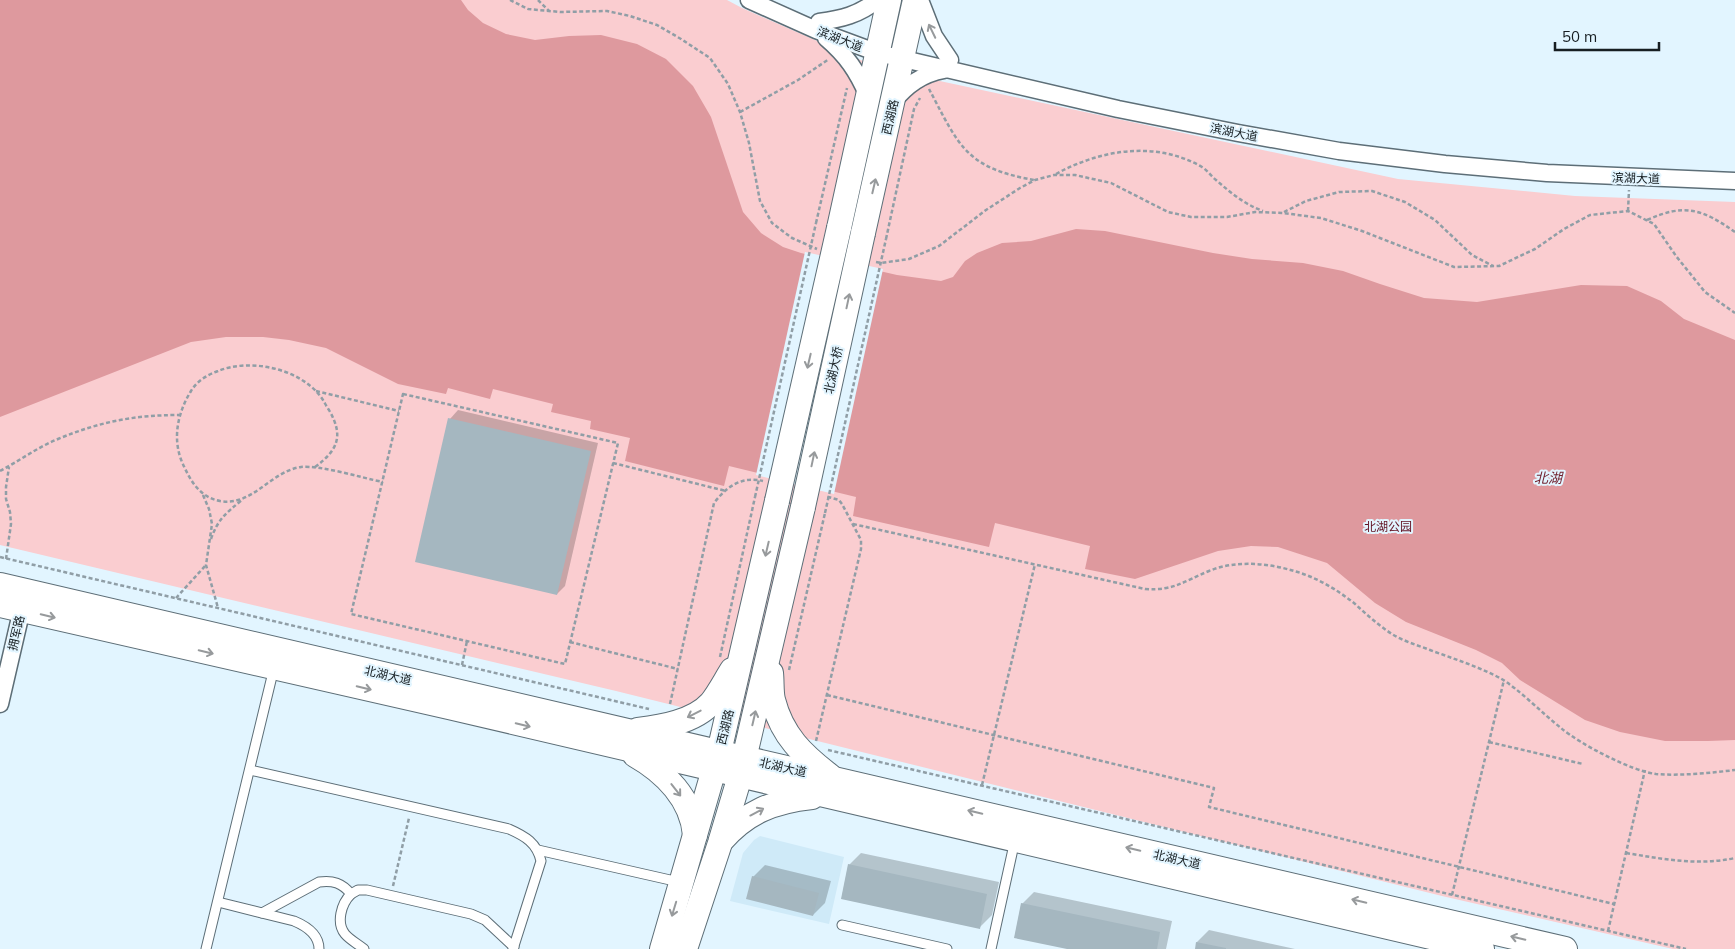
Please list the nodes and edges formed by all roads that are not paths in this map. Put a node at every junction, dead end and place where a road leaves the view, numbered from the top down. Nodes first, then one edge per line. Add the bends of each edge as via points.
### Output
1 (749, 0) edge
2 (769, 0) edge
3 (876, 0) edge
4 (889, 0) edge
5 (915, 0) edge
6 (920, 0) edge
7 (818, 26) junction
8 (879, 48) junction
9 (904, 54) junction
10 (948, 64) junction
11 (868, 96) junction
12 (893, 102) junction
13 (1735, 172) edge
14 (1735, 182) edge
15 (839, 228) joint
16 (874, 236) joint
17 (766, 499) joint
18 (0, 585) edge
19 (16, 602) edge
20 (744, 649) junction
21 (769, 654) junction
22 (274, 668) junction
23 (0, 704) edge
24 (627, 740) junction
25 (716, 761) junction
26 (742, 767) junction
27 (250, 770) junction
28 (829, 787) junction
29 (695, 837) junction
30 (1015, 840) junction
31 (720, 842) junction
32 (538, 850) junction
33 (682, 883) junction
34 (351, 894) junction
35 (218, 902) junction
36 (262, 913) junction
37 (842, 925) dead end
38 (513, 948) edge
39 (206, 949) edge
40 (319, 949) edge
41 (364, 949) edge
42 (662, 949) edge
43 (685, 949) edge
44 (947, 949) edge
45 (991, 949) edge
46 (1482, 949) edge
47 (1565, 949) edge

1 - 7 street, 滨湖大道
2 - 7 street, 滨湖大道
3 - 7 street via 852,16
4 - 8 main road, 西湖路
5 - 9 main road, 西湖路
10 -> 6 street
7 - 8 street, 滨湖大道
7 - 11 street via 854,66
8 - 9 street, 滨湖大道
8 - 11 main road, 西湖路
9 - 10 street, 滨湖大道
9 - 12 main road, 西湖路
10 - 12 street via 932,72 926,83 906,87
10 - 13 street, 滨湖大道 via 1341,141 1547,164
10 - 14 street, 滨湖大道 via 1118,109 1339,151 1547,173
11 - 15 main road, 西湖路
16 -> 12 main road, 西湖路
15 -> 17 main road, 北湖大桥, bridge
21 -> 16 main road, 北湖大桥, bridge via 803,507
17 -> 20 main road, 西湖路
18 - 19 main road, 北湖大道
19 -> 22 main road, 北湖大道
19 - 23 street, 拥军路
19 - 24 main road, 北湖大道
20 -> 24 main road via 710,705 697,714
20 - 25 main road, 西湖路
26 -> 21 main road
21 - 28 main road via 773,700 781,722 790,739
22 -> 24 main road, 北湖大道
22 - 27 lane
24 - 25 main road, 北湖大道
24 -> 29 main road via 676,789 689,808
25 - 26 main road, 北湖大道
25 - 29 main road, 西湖路
26 - 28 main road, 北湖大道
26 - 31 main road
27 - 32 lane via 509,829 523,835
27 - 35 lane
28 - 30 main road, 北湖大道
31 -> 28 main road via 734,827 758,811
47 -> 28 main road, 北湖大道
29 - 33 main road, 西湖路
30 - 45 lane
30 - 46 main road, 北湖大道
31 - 43 main road
32 - 33 lane
32 - 38 lane via 540,861
33 -> 42 main road, 西湖路
34 - 36 lane via 344,885 327,880
34 - 38 lane via 367,890 471,914 485,920
34 - 41 lane via 342,906 341,925 344,933
35 - 36 lane
35 - 39 lane
36 - 40 lane via 305,926 314,934
37 - 44 lane

